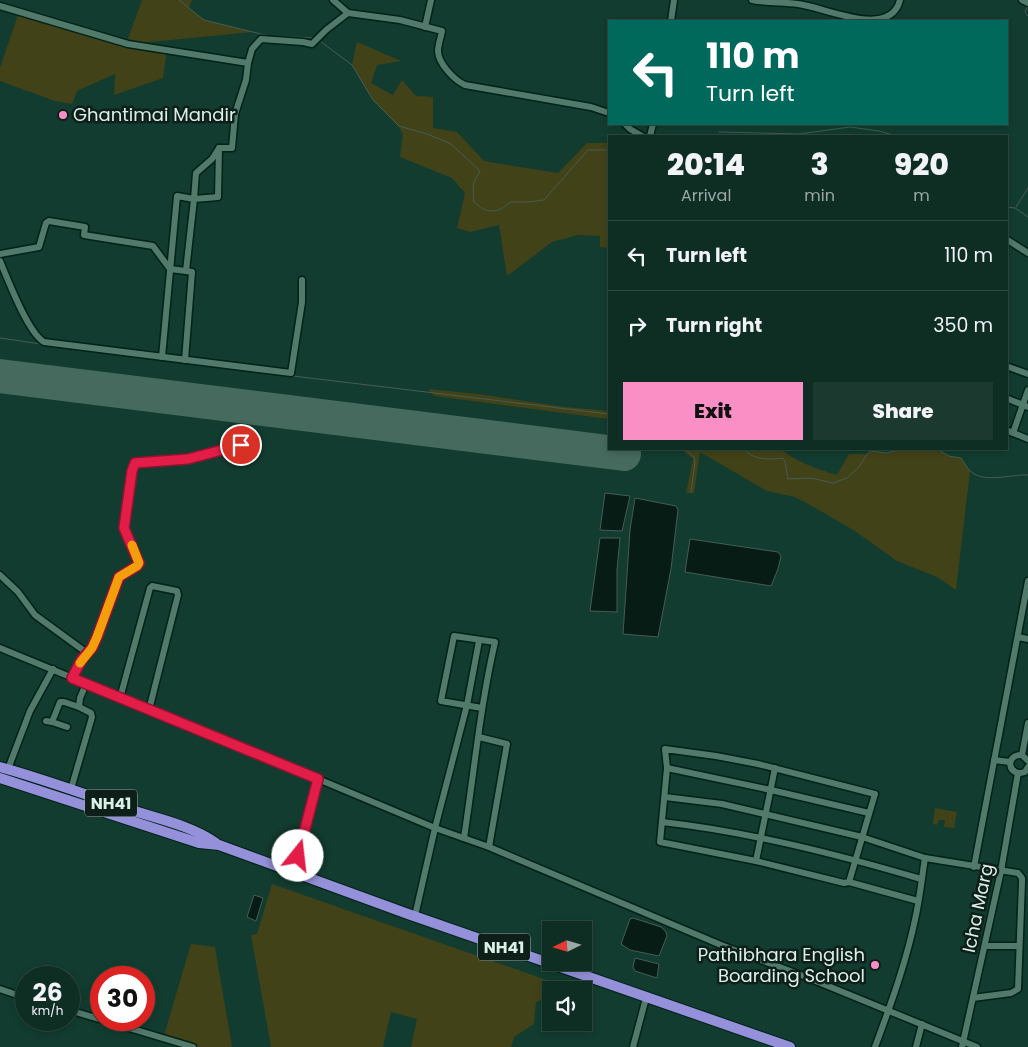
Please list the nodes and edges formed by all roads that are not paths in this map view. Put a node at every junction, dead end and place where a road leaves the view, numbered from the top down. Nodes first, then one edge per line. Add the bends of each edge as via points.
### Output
1 (333, 0) edge
2 (431, 0) edge
3 (674, 0) edge
4 (752, 0) edge
5 (900, 0) edge
6 (1022, 0) edge
7 (1028, 3) edge
8 (0, 6) edge
9 (348, 13) junction
10 (671, 20) edge
11 (425, 27) junction
12 (248, 63) junction
13 (608, 113) edge
14 (626, 125) edge
15 (640, 135) edge
16 (219, 148) junction
17 (194, 199) junction
18 (1008, 241) edge
19 (1028, 253) edge
20 (0, 254) edge
21 (0, 262) edge
22 (170, 268) junction
23 (186, 271) junction
24 (302, 280) dead end
25 (162, 358) junction
26 (185, 360) junction
27 (1008, 367) edge
28 (1028, 374) edge
29 (1028, 390) edge
30 (1008, 399) edge
31 (1025, 406) edge
32 (1009, 431) edge
33 (1028, 439) edge
34 (257, 445) dead end
35 (0, 575) edge
36 (1028, 581) edge
37 (1018, 637) junction
38 (1028, 639) edge
39 (479, 641) junction
40 (0, 648) edge
41 (87, 653) junction
42 (53, 669) junction
43 (72, 678) junction
44 (86, 684) junction
45 (120, 698) junction
46 (467, 705) junction
47 (78, 707) junction
48 (482, 708) junction
49 (149, 710) junction
50 (1028, 723) edge
51 (68, 727) dead end
52 (479, 737) junction
53 (1022, 755) junction
54 (994, 760) junction
55 (1028, 761) edge
56 (1010, 762) junction
57 (4, 768) edge
58 (667, 768) junction
59 (775, 768) junction
60 (1028, 768) edge
61 (1018, 773) junction
62 (0, 778) edge
63 (318, 779) junction
64 (71, 789) junction
65 (771, 790) junction
66 (665, 797) junction
67 (869, 813) junction
68 (765, 814) junction
69 (662, 822) junction
70 (435, 828) junction
71 (862, 837) junction
72 (464, 838) junction
73 (761, 838) junction
74 (218, 845) junction
75 (489, 847) junction
76 (925, 858) junction
77 (855, 860) junction
78 (756, 861) junction
79 (974, 867) junction
80 (1002, 871) junction
81 (293, 873) junction
82 (921, 879) junction
83 (849, 882) junction
84 (918, 901) junction
85 (415, 916) junction
86 (985, 946) junction
87 (1019, 946) junction
88 (0, 989) edge
89 (15, 994) edge
90 (646, 998) junction
91 (973, 998) junction
92 (889, 1010) junction
93 (80, 1014) edge
94 (922, 1024) junction
95 (963, 1044) edge
96 (178, 1045) edge
97 (193, 1047) edge
98 (633, 1047) edge
99 (790, 1047) edge
100 (875, 1047) edge
101 (916, 1047) edge
102 (977, 1047) edge

1 - 9 street
2 - 11 street
3 - 10 street
4 - 5 street via 800,4 876,20 889,17 898,9
6 - 7 street
8 - 12 street via 127,44
9 - 11 street
9 - 12 street via 312,44 261,39 252,49
11 - 13 street via 442,31 438,50 440,60 460,82 474,88
12 - 16 street via 232,148
14 - 15 street
16 - 17 street via 196,174
16 - 17 street via 218,197
17 - 22 street via 177,196
17 - 23 street
18 - 19 street
20 - 22 street via 39,247 49,220 85,228 84,235 153,246
21 - 25 street via 27,320 44,342
22 - 23 street
22 - 25 street
23 - 26 street via 192,272
24 - 26 street via 302,302 291,373
25 - 26 street
27 - 28 street
29 - 31 street
30 - 31 street
31 - 32 street
32 - 33 street
34 - 41 street via 241,445 188,459 135,463 124,528 139,563 119,577 97,637
35 - 41 street via 35,615
36 - 37 street
37 - 38 street
37 - 54 street
39 - 46 street
39 - 46 street via 454,636 441,701
39 - 48 street via 494,642
40 - 42 street
41 - 43 street
42 - 43 street
42 - 57 street
43 - 44 street
44 - 45 street
44 - 47 street
45 - 49 street
45 - 49 street via 150,588 177,591
46 - 48 street
46 - 70 street
47 - 51 street via 60,702 49,721
47 - 64 street via 91,713 92,717
48 - 52 street
49 - 63 street
50 - 53 street
52 - 72 street
52 - 75 street via 507,744
53 - 55 street
53 - 56 street via 1013,757
54 - 56 street
54 - 79 street
56 - 61 street via 1013,771
57 - 64 highway, NH41
58 - 59 street via 665,749 668,748
58 - 65 street
58 - 66 street
59 - 65 street
59 - 67 street via 875,794
60 - 61 street
61 - 80 street, Icha Marg
62 - 74 highway, NH41 via 199,843
63 - 70 street
63 - 81 street
64 - 74 highway, NH41 via 205,836
65 - 67 street
65 - 68 street
66 - 68 street via 722,804
66 - 69 street
67 - 71 street
68 - 71 street
68 - 73 street
69 - 73 street
69 - 78 street via 660,842
70 - 72 street
70 - 85 street
71 - 76 street
71 - 77 street
72 - 75 street
73 - 77 street
73 - 78 street
74 - 81 highway, NH41
75 - 92 street via 728,949
76 - 79 street
76 - 82 street
77 - 82 street
77 - 83 street
78 - 83 street
79 - 80 street
80 - 86 street, Icha Marg
80 - 87 street via 1016,872 1022,878
81 - 85 highway, NH41
82 - 84 street
83 - 84 street
84 - 92 street
85 - 90 highway, NH41
86 - 87 street
86 - 91 street, Icha Marg
87 - 91 street via 1015,992
88 - 89 street
90 - 98 street
90 - 99 highway, NH41
91 - 95 street, Icha Marg
92 - 94 street
92 - 100 street
93 - 96 street
94 - 95 street
94 - 101 street
95 - 102 street
96 - 97 street

